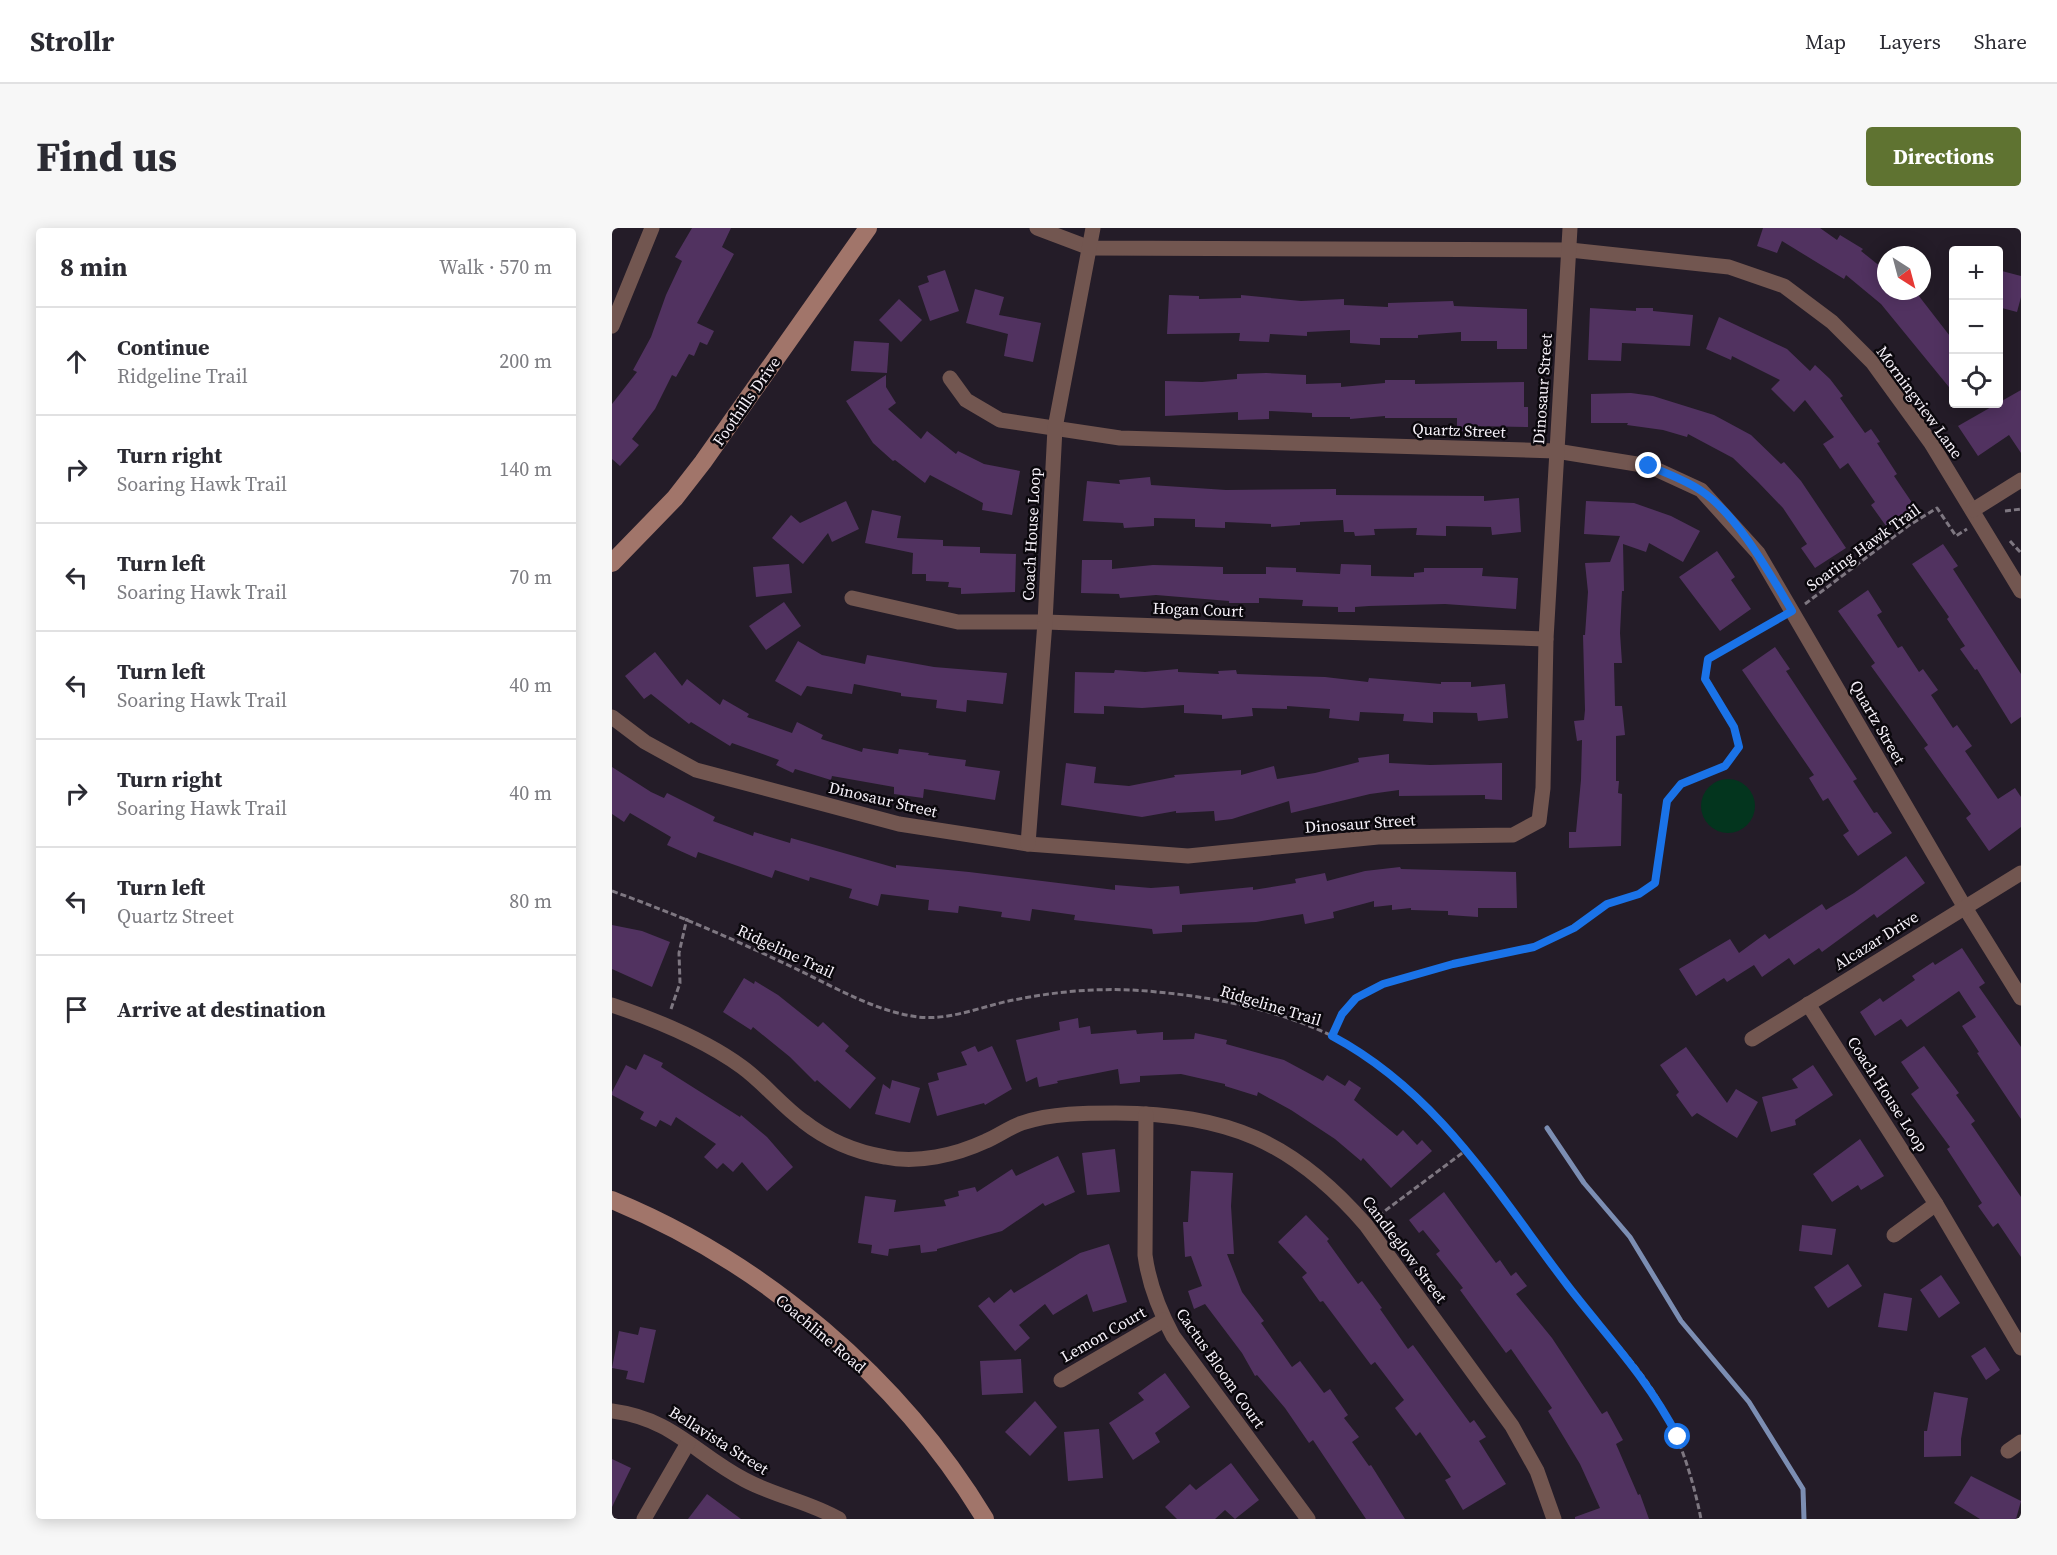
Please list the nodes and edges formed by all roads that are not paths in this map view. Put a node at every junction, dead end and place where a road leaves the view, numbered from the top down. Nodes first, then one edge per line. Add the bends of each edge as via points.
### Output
1 (652, 228) edge
2 (868, 228) edge
3 (1037, 228) edge
4 (1093, 228) edge
5 (1570, 228) edge
6 (1090, 248) junction
7 (1570, 250) junction
8 (612, 326) edge
9 (950, 378) dead end
10 (1054, 428) junction
11 (1556, 451) junction
12 (2021, 480) edge
13 (1976, 516) junction
14 (612, 563) edge
15 (2021, 591) edge
16 (852, 598) dead end
17 (1045, 622) junction
18 (1546, 639) junction
19 (612, 717) edge
20 (1028, 844) junction
21 (2021, 873) edge
22 (1964, 906) junction
23 (2021, 998) edge
24 (1808, 1004) junction
25 (612, 1005) edge
26 (1752, 1039) dead end
27 (1146, 1114) junction
28 (612, 1200) edge
29 (1936, 1204) junction
30 (1894, 1235) dead end
31 (1164, 1320) junction
32 (2021, 1348) edge
33 (1061, 1380) dead end
34 (612, 1411) edge
35 (2021, 1442) edge
36 (688, 1443) junction
37 (2008, 1451) dead end
38 (644, 1519) edge
39 (839, 1519) edge
40 (985, 1519) edge
41 (1308, 1519) edge
42 (1554, 1519) edge

1 - 8 street
2 - 14 main road, Foothills Drive via 703,462 645,532
3 - 6 street, Morningview Lane
4 - 6 street, Coach House Loop
5 - 7 street, Dinosaur Street
6 - 7 street, Morningview Lane
6 - 10 street, Coach House Loop
7 - 11 street, Dinosaur Street
7 - 13 street, Morningview Lane via 1729,267 1784,286 1832,322 1873,363 1931,443
9 - 10 street, Quartz Street via 966,400 1000,420
10 - 11 street, Quartz Street via 1120,438
10 - 17 street, Coach House Loop
11 - 18 street, Dinosaur Street
11 - 22 street, Quartz Street via 1649,466 1701,490 1758,553
12 - 13 street
13 - 15 street, Morningview Lane
16 - 17 street, Hogan Court via 958,622
17 - 18 street, Hogan Court
17 - 20 street, Coach House Loop
18 - 20 street, Dinosaur Street via 1539,821 1513,835 1378,837 1188,856
19 - 20 street, Dinosaur Street via 645,742 696,770 899,824
21 - 22 street, Alcazar Drive
22 - 23 street, Quartz Street
22 - 24 street, Alcazar Drive
24 - 26 street, Alcazar Drive
24 - 29 street, Coach House Loop
25 - 27 street, Candleglow Street via 666,1026 741,1065 802,1121 828,1139 887,1158 958,1153 1020,1123 1042,1117
27 - 31 street, Cactus Bloom Court via 1145,1255 1148,1278
27 - 42 street, Candleglow Street via 1179,1115 1224,1126 1266,1143 1299,1160 1345,1200 1512,1426 1538,1471
28 - 40 main road, Coachline Road via 670,1226 722,1256 827,1334 892,1396
29 - 30 street
29 - 32 street, Coach House Loop
31 - 33 street, Lemon Court
31 - 41 street, Cactus Bloom Court
34 - 36 street, Bellavista Street via 651,1419
35 - 37 street
36 - 38 street
36 - 39 street, Bellavista Street via 745,1480

